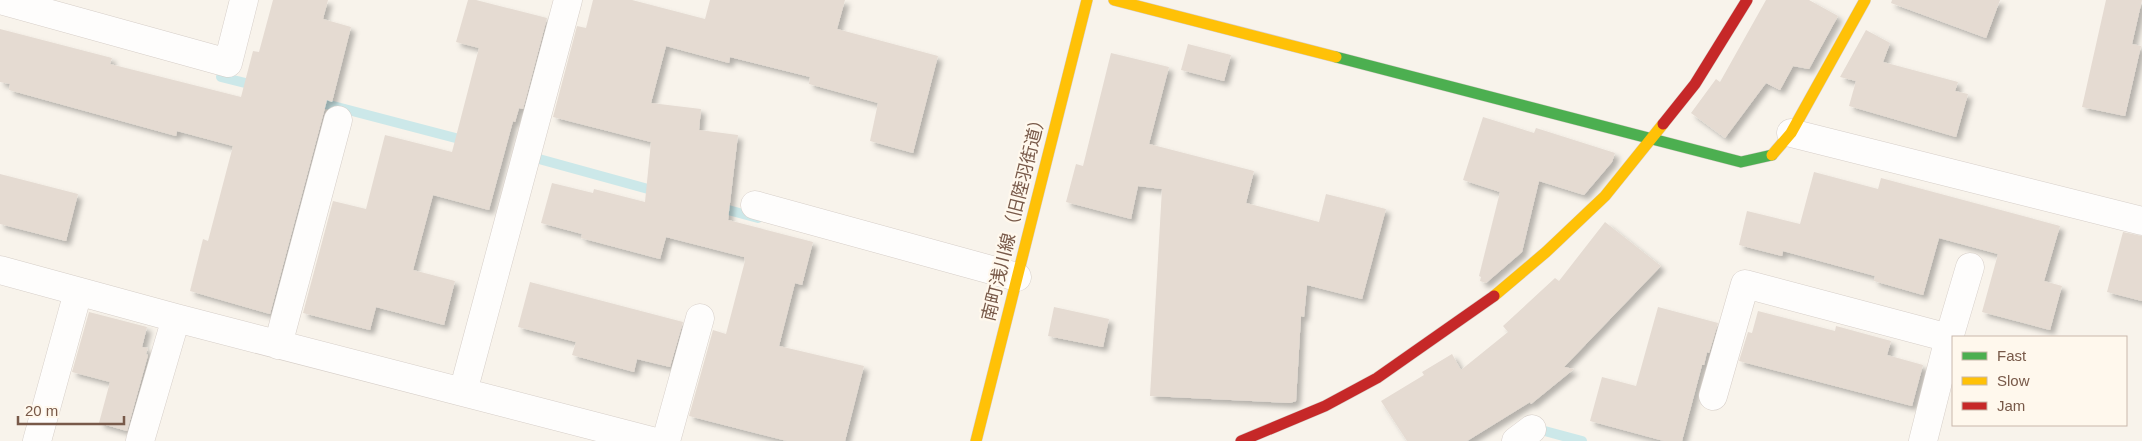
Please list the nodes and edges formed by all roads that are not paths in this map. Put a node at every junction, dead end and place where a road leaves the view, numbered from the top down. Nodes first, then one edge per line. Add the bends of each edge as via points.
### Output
1 (0, 0) edge
2 (244, 0) edge
3 (568, 0) edge
4 (1087, 0) edge
5 (1114, 0) edge
6 (1747, 0) edge
7 (1865, 0) edge
8 (338, 120) dead end
9 (1791, 133) junction
10 (1650, 140) junction
11 (755, 205) dead end
12 (2142, 221) edge
13 (1970, 267) dead end
14 (0, 270) edge
15 (1017, 277) junction
16 (78, 292) junction
17 (176, 318) junction
18 (700, 318) dead end
19 (1949, 338) junction
20 (278, 345) junction
21 (463, 392) junction
22 (1713, 396) dead end
23 (37, 441) edge
24 (140, 441) edge
25 (652, 441) edge
26 (666, 441) edge
27 (976, 441) edge
28 (1240, 441) edge
29 (1922, 441) edge

1 - 2 street via 228,63
3 - 21 street
4 - 15 street, 南町浅川線（旧陸羽街道）
5 - 10 street
6 - 10 street via 1695,84
7 - 9 street
8 - 20 street
9 - 10 street via 1772,155 1741,162
9 - 12 street
10 - 28 street via 1605,196 1546,252 1485,302 1377,378 1325,406
11 - 15 street
13 - 19 street
14 - 16 street
15 - 27 street, 南町浅川線（旧陸羽街道）
16 - 17 street
16 - 23 street
17 - 20 street
17 - 24 street
18 - 26 street
19 - 22 street via 1745,284
19 - 29 street
20 - 21 street
21 - 25 street

